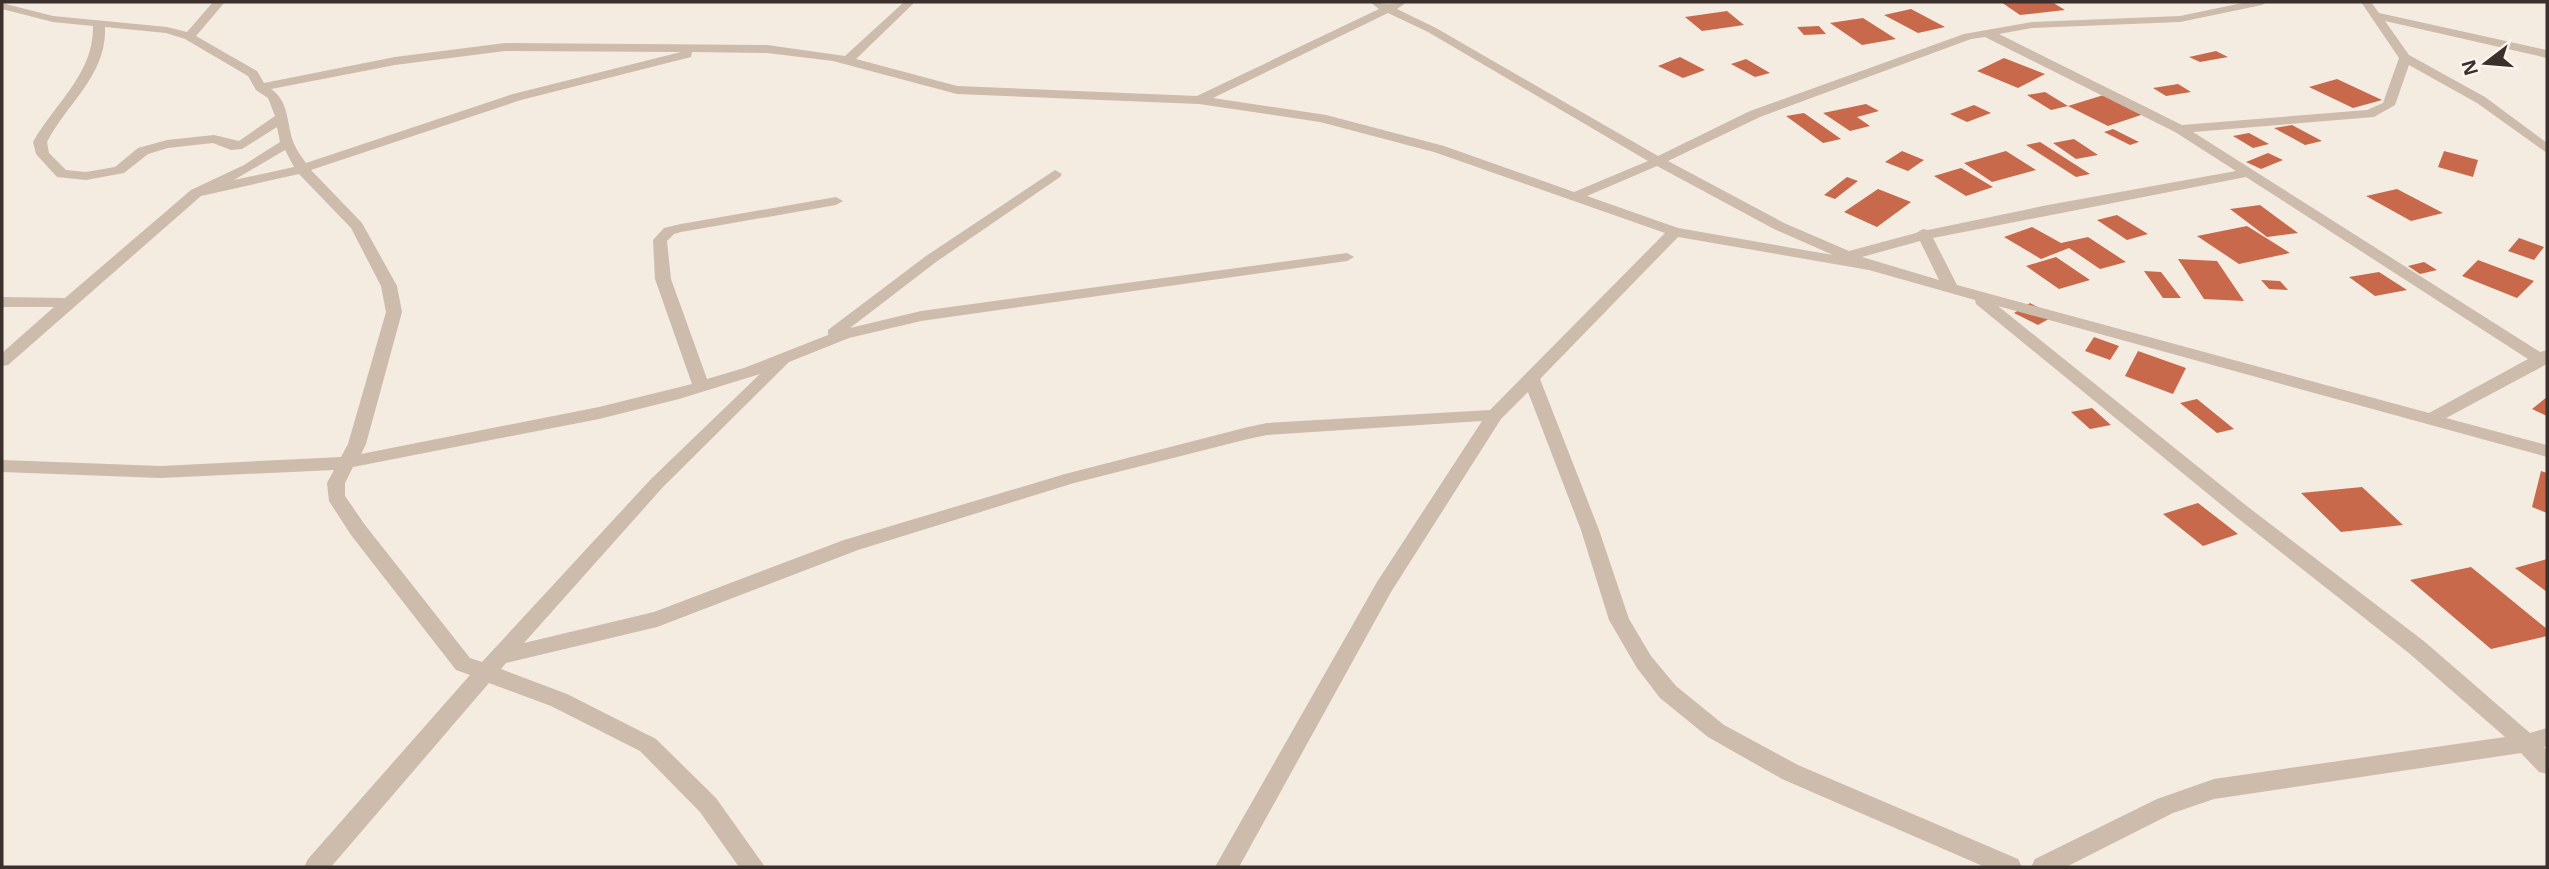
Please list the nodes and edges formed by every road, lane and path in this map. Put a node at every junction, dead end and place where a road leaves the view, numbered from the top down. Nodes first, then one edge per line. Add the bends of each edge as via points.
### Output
1 (219, 2) edge
2 (910, 2) edge
3 (1375, 2) edge
4 (2262, 2) edge
5 (2366, 2) edge
6 (1396, 5) edge
7 (2, 6) edge
8 (2374, 15) junction
9 (99, 24) junction
10 (1985, 32) junction
11 (189, 37) junction
12 (709, 48) junction
13 (2547, 54) edge
14 (2405, 58) junction
15 (847, 61) junction
16 (260, 88) junction
17 (1199, 100) junction
18 (281, 118) junction
19 (2180, 129) junction
20 (286, 143) junction
21 (2547, 149) edge
22 (1658, 161) junction
23 (302, 169) junction
24 (2248, 173) junction
25 (1055, 174) dead end
26 (196, 193) junction
27 (1573, 197) junction
28 (836, 201) dead end
29 (1675, 232) junction
30 (1923, 233) junction
31 (1850, 256) junction
32 (1347, 257) dead end
33 (1870, 265) junction
34 (1951, 288) junction
35 (1974, 295) junction
36 (2, 302) edge
37 (69, 303) junction
38 (817, 346) junction
39 (786, 358) junction
40 (2544, 358) edge
41 (2, 361) edge
42 (1531, 379) junction
43 (701, 386) junction
44 (1495, 415) junction
45 (2431, 419) junction
46 (2547, 451) edge
47 (345, 463) junction
48 (11, 466) edge
49 (2, 483) edge
50 (492, 665) junction
51 (2537, 740) edge
52 (2547, 765) edge
53 (316, 867) edge
54 (753, 867) edge
55 (1227, 867) edge
56 (2010, 867) edge
57 (2043, 867) edge

1 - 11 street
2 - 15 street
3 - 6 street
4 - 10 street via 2180,19 2032,25
5 - 8 street
6 - 17 street
6 - 22 street
7 - 9 street
8 - 13 street
8 - 14 street
9 - 11 street via 167,30
9 - 18 street via 95,65 40,142 43,153 62,174 110,172 142,151 167,144 214,139 243,145
10 - 19 street
10 - 22 street via 1876,67 1755,114
11 - 16 street via 253,74
12 - 15 street via 767,49
12 - 16 street via 493,48 395,61
12 - 23 street via 517,97
14 - 19 street via 2389,105 2369,114
14 - 21 street via 2481,100
15 - 17 street via 957,90
16 - 18 street via 273,96
17 - 27 street via 1373,129
18 - 20 street
19 - 24 street
20 - 23 street
20 - 26 street via 249,168
22 - 27 street
22 - 31 street via 1779,226
23 - 26 street
23 - 47 street via 357,226 389,286 394,312 357,444
24 - 30 street
24 - 40 street
25 - 38 street via 931,259
26 - 37 street
27 - 29 street
28 - 43 street via 681,228 660,240 663,279
29 - 33 street
29 - 42 street
30 - 31 street
30 - 34 street
31 - 33 street
32 - 38 street via 921,316 873,326
33 - 34 street
34 - 35 street
35 - 45 street
35 - 51 street via 2244,514
36 - 37 street
37 - 41 street
38 - 39 street
39 - 43 street
39 - 50 street via 657,483
40 - 45 street
42 - 44 street
42 - 56 street via 1590,530 1619,620 1668,692 1716,732 1790,772
43 - 47 street via 599,413
44 - 50 street via 1267,429 1222,439 1072,478 851,545 657,618
44 - 55 street via 1384,587
45 - 46 street
47 - 48 street via 162,472
47 - 50 street via 336,483 336,497 358,530 463,664
48 - 49 street
50 - 53 street
50 - 54 street via 648,745 708,805
51 - 52 street
51 - 57 street via 2214,789 2165,806

